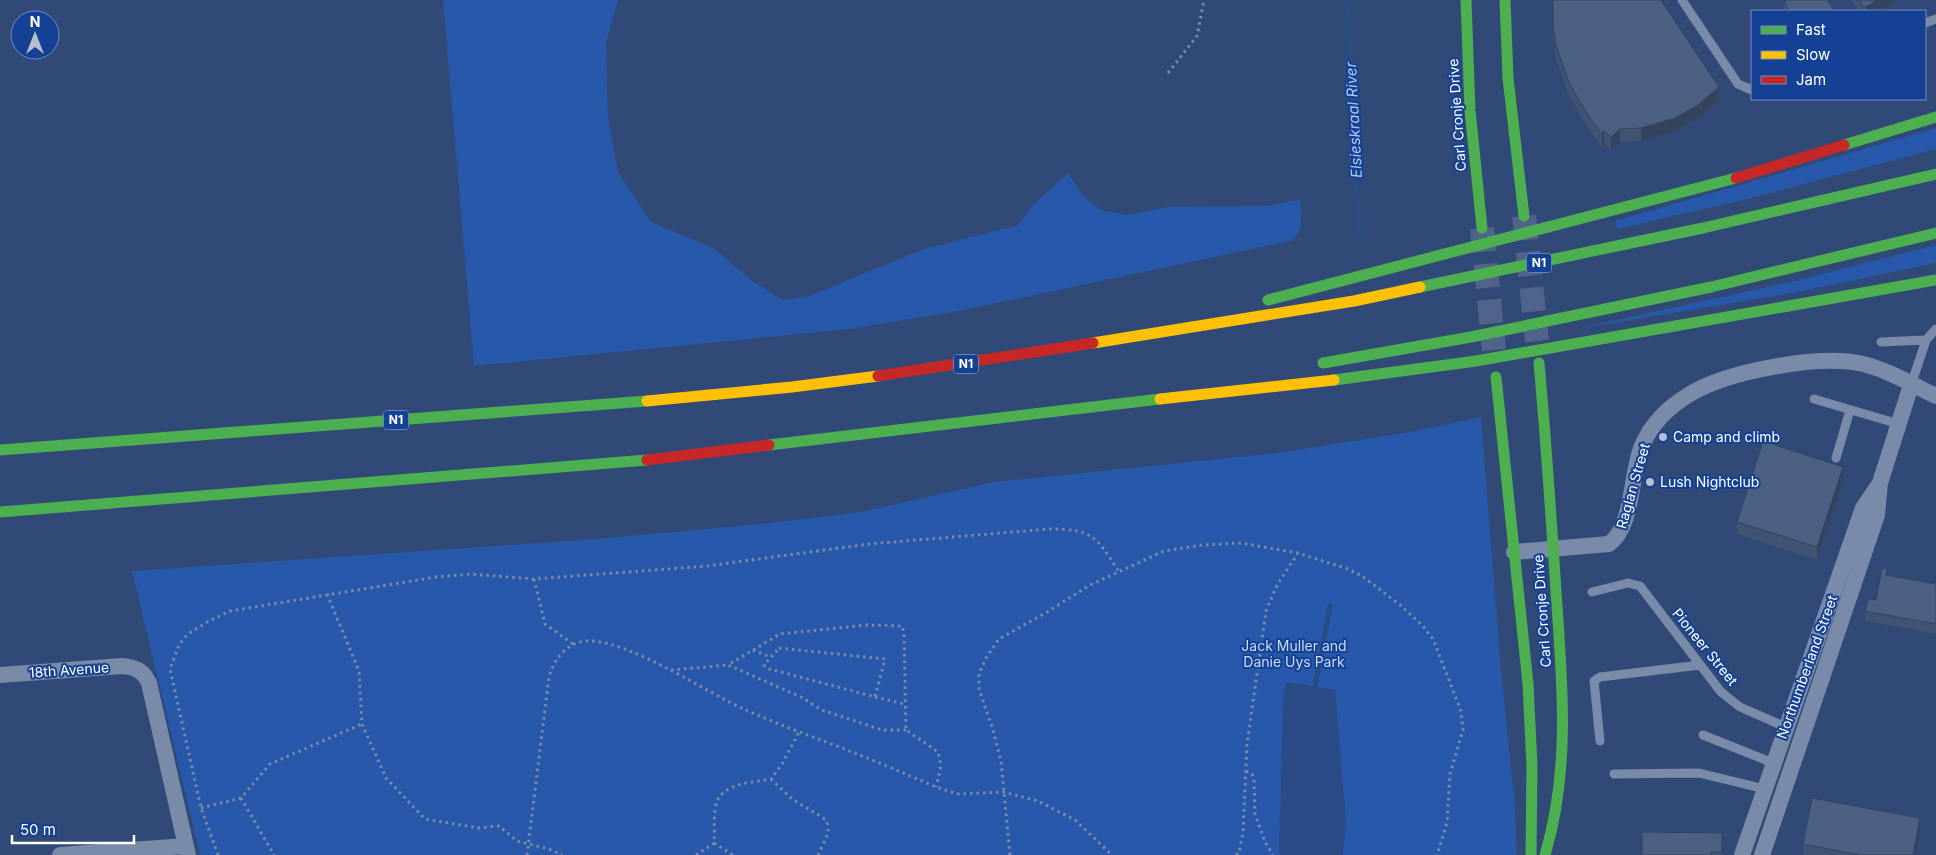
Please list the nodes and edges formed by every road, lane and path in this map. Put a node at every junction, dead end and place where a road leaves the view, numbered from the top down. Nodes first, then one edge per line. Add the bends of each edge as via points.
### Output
1 (1204, 0) edge
2 (1466, 0) edge
3 (1505, 0) edge
4 (1682, 0) edge
5 (1168, 73) dead end
6 (1751, 90) edge
7 (1936, 117) edge
8 (1936, 174) edge
9 (1524, 216) tunnel mouth
10 (1482, 228) tunnel mouth
11 (1936, 233) edge
12 (1936, 280) edge
13 (1936, 329) edge
14 (1139, 337) junction
15 (1926, 340) junction
16 (1881, 342) dead end
17 (1539, 364) dead end
18 (1312, 365) dead end
19 (1496, 377) dead end
20 (1235, 379) dead end
21 (1911, 385) junction
22 (1936, 396) edge
23 (1814, 399) dead end
24 (1850, 410) junction
25 (1050, 411) junction
26 (1899, 424) junction
27 (0, 450) edge
28 (1836, 458) dead end
29 (1880, 484) junction
30 (0, 512) edge
31 (1553, 549) junction
32 (1514, 552) junction
33 (1298, 554) junction
34 (1118, 570) junction
35 (534, 579) junction
36 (1592, 592) dead end
37 (327, 594) junction
38 (573, 644) junction
39 (753, 649) junction
40 (770, 658) junction
41 (728, 665) junction
42 (1700, 665) junction
43 (670, 670) junction
44 (0, 675) edge
45 (875, 697) junction
46 (904, 704) junction
47 (362, 724) junction
48 (1786, 727) junction
49 (906, 730) junction
50 (799, 732) junction
51 (1802, 733) junction
52 (1703, 735) dead end
53 (1600, 741) dead end
54 (1773, 763) junction
55 (1246, 772) junction
56 (1614, 774) dead end
57 (771, 779) junction
58 (936, 787) junction
59 (1765, 789) junction
60 (1002, 792) junction
61 (241, 798) junction
62 (201, 808) junction
63 (714, 843) junction
64 (528, 844) junction
65 (187, 850) edge
66 (1238, 854) edge
67 (60, 855) edge
68 (218, 855) edge
69 (274, 855) edge
70 (527, 855) edge
71 (562, 855) edge
72 (696, 855) edge
73 (733, 855) edge
74 (818, 855) edge
75 (1010, 855) edge
76 (1112, 855) edge
77 (1246, 855) edge
78 (1273, 855) edge
79 (1437, 855) edge
80 (1531, 855) edge
81 (1545, 855) edge
82 (1742, 855) edge
83 (1762, 855) edge

1 - 5 path via 1197,36
2 - 10 main road, Carl Cronje Drive via 1468,83
3 - 9 main road via 1508,78
4 - 6 lane via 1738,84
7 - 14 main road via 1735,178 1528,230
8 - 14 main road, N1 via 1467,279
11 - 18 main road via 1702,289 1471,337
12 - 25 main road via 1476,361 1304,384
13 - 15 lane
14 - 27 main road, N1 via 792,387
15 - 16 lane
15 - 21 lane
17 - 31 main road, Carl Cronje Drive
19 - 32 main road, Carl Cronje Drive
20 - 25 main road
21 - 22 street, Raglan Street
21 - 26 street, Northumberland Street
21 - 31 street, Raglan Street via 1877,368 1842,361 1776,367 1718,382 1692,393 1674,405 1653,427 1642,447 1617,538 1608,544
23 - 24 lane
24 - 26 lane
24 - 28 lane
25 - 30 main road via 658,459
26 - 29 street, Northumberland Street
29 - 48 street, Northumberland Street via 1864,508
29 - 51 street, Northumberland Street via 1877,515
31 - 32 street, Raglan Street
31 - 81 main road, Carl Cronje Drive via 1563,733 1556,808
32 - 80 main road, Carl Cronje Drive via 1528,684 1532,766
33 - 34 path via 1241,543 1202,544 1164,551
33 - 55 path via 1277,585 1266,611
33 - 79 path via 1362,576 1400,604 1433,639 1461,711 1463,730 1450,774 1447,823
34 - 35 path via 1102,545 1086,532 1049,529 868,544 707,566
34 - 60 path via 1011,631 999,639 986,658 979,674 979,689 1001,761
35 - 37 path via 471,574
35 - 38 path via 545,624
36 - 42 lane, Pioneer Street via 1628,583 1637,584
37 - 47 path via 359,671
37 - 62 path via 230,611 209,620 178,645 170,669
38 - 43 path via 610,643
38 - 64 path via 552,665 549,677
39 - 40 path
39 - 41 path
39 - 46 path via 780,634 867,625 902,626
40 - 45 path via 764,665 766,668
40 - 45 path via 779,648 885,659
41 - 43 path
41 - 49 path via 801,697 822,710 882,730
42 - 48 lane, Pioneer Street via 1721,692 1740,707
42 - 53 lane via 1600,677 1594,681
43 - 50 path via 746,710
44 - 65 street, 18th Avenue via 122,666 145,675
45 - 46 path
46 - 49 path
47 - 61 path via 270,764
47 - 64 path via 386,778 425,819 479,828 499,826 517,842
48 - 51 lane, Pioneer Street
48 - 54 street, Northumberland Street
49 - 58 path via 938,752 941,766
50 - 57 path
50 - 58 path
51 - 83 street, Northumberland Street
52 - 54 lane
54 - 59 street, Northumberland Street
55 - 66 path via 1243,833
55 - 78 path via 1252,774 1254,780 1254,814
56 - 59 lane via 1699,773
57 - 63 path via 735,786 720,797 716,803
57 - 74 path via 792,799 825,819 827,836
58 - 60 path via 958,794
59 - 82 street, Northumberland Street
60 - 75 path
60 - 76 path via 1038,801 1075,820
61 - 62 path
61 - 69 path
62 - 68 path
63 - 72 path
63 - 73 path
64 - 70 path
64 - 71 path
65 - 67 street
66 - 77 path

